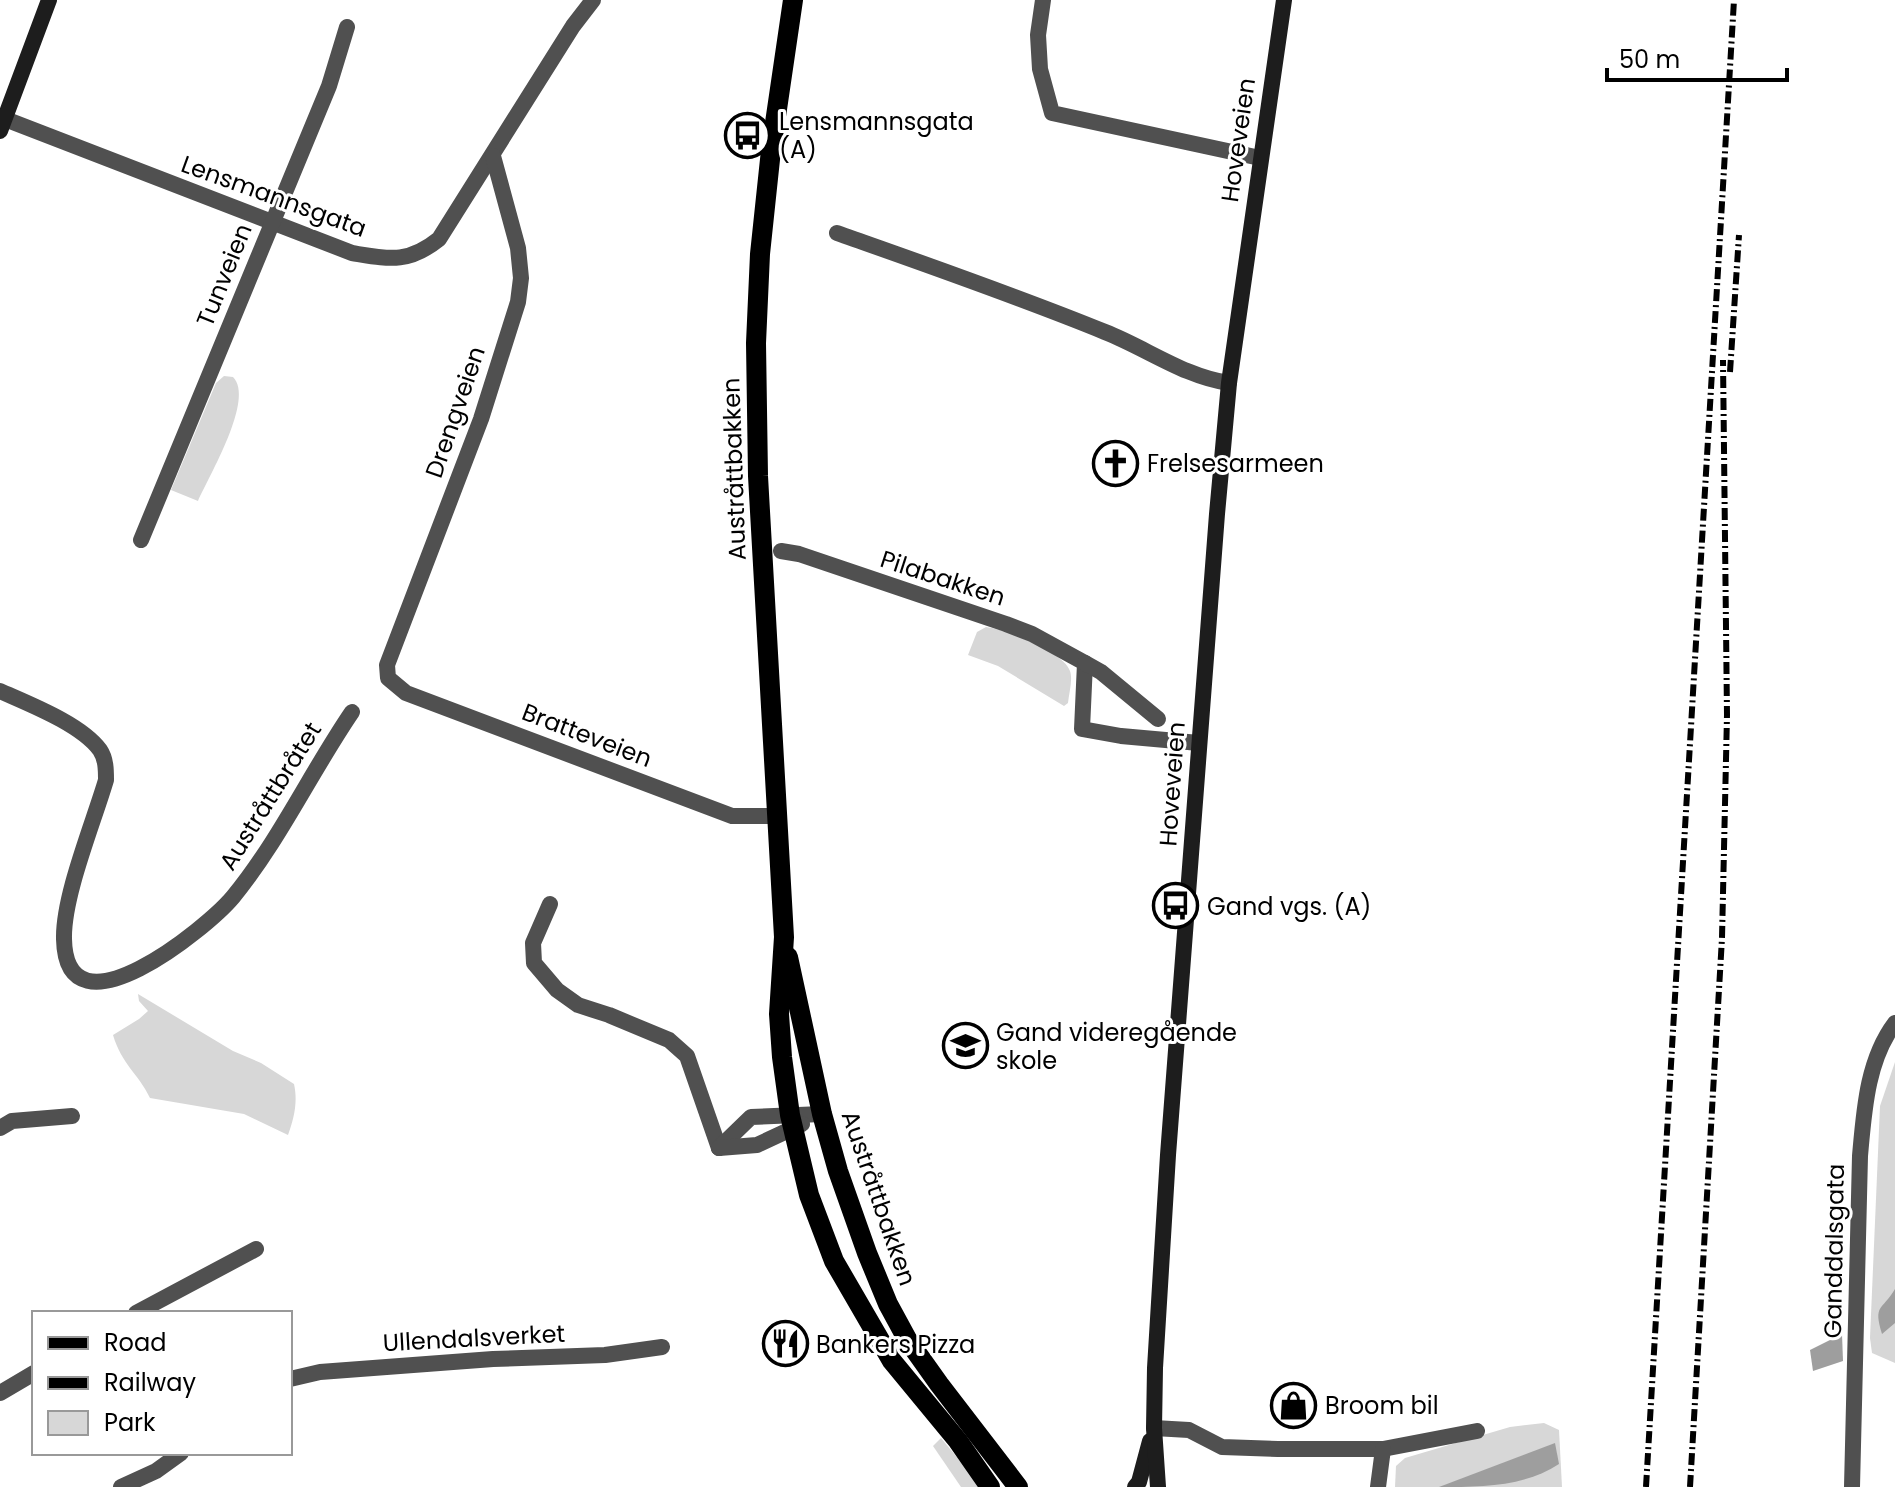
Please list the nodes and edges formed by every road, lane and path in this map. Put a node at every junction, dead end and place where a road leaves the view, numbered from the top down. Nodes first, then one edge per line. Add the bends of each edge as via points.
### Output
1 (49, 0) edge
2 (593, 0) edge
3 (793, 0) edge
4 (1043, 0) edge
5 (1284, 0) edge
6 (347, 27) dead end
7 (2, 125) edge
8 (493, 156) junction
9 (1260, 158) junction
10 (271, 223) junction
11 (837, 233) dead end
12 (1229, 383) junction
13 (141, 540) dead end
14 (781, 551) dead end
15 (1085, 663) junction
16 (388, 678) joint
17 (0, 691) edge
18 (352, 712) dead end
19 (1158, 719) dead end
20 (1199, 743) junction
21 (776, 816) junction
22 (550, 904) dead end
23 (784, 937) junction
24 (1895, 1023) edge
25 (822, 1114) junction
26 (72, 1116) dead end
27 (792, 1122) junction
28 (0, 1128) edge
29 (719, 1148) junction
30 (256, 1249) dead end
31 (140, 1311) edge
32 (662, 1347) dead end
33 (32, 1374) edge
34 (292, 1379) edge
35 (0, 1393) edge
36 (1154, 1428) junction
37 (1477, 1431) dead end
38 (1383, 1449) junction
39 (178, 1455) edge
40 (121, 1487) edge
41 (990, 1487) edge
42 (1018, 1487) edge
43 (1135, 1487) edge
44 (1158, 1487) edge
45 (1378, 1487) edge
46 (1852, 1487) edge

1 - 7 main road
2 - 8 street, Lensmannsgata
3 - 21 main road, Austråttbakken via 771,150 756,343
4 - 9 street via 1040,69 1052,113
5 - 9 main road, Hoveveien
6 - 10 street, Tunveien via 329,86
7 - 10 street, Lensmannsgata
8 - 10 street, Lensmannsgata via 439,239 423,253 383,258 352,253
8 - 16 street, Drengveien via 518,248 518,302 481,419 387,665
9 - 12 main road, Hoveveien
10 - 13 street, Tunveien
11 - 12 street via 1008,293
12 - 20 main road, Hoveveien
14 - 15 street, Pilabakken via 1006,624
15 - 19 street, Pilabakken
15 - 20 street via 1082,729
16 - 21 street, Bratteveien via 406,693 732,816
17 - 18 street, Austråttbråtet via 88,737 102,752 106,780 68,903 64,939 75,973 90,982 131,974 182,944 232,899
20 - 36 main road, Hoveveien
21 - 23 main road, Austråttbakken
22 - 29 street via 533,943 534,963 578,1005 669,1040 687,1056
23 - 25 main road, Austråttbakken
23 - 27 main road, Austråttbakken via 779,1014
24 - 46 street, Ganddalsgata via 1884,1037 1864,1106
25 - 27 street
25 - 42 main road, Austråttbakken via 851,1211 888,1304 907,1339
26 - 28 street via 12,1121
27 - 29 street via 757,1145
27 - 29 street via 751,1117
27 - 41 main road, Austråttbakken via 809,1195 834,1261 892,1361
30 - 31 street
32 - 34 street, Ullendalsverket via 320,1372
33 - 35 street
36 - 38 street via 1189,1430 1222,1447
36 - 43 main road, Hoveveien
36 - 44 main road, Hoveveien
37 - 38 street
38 - 45 street
39 - 40 street

